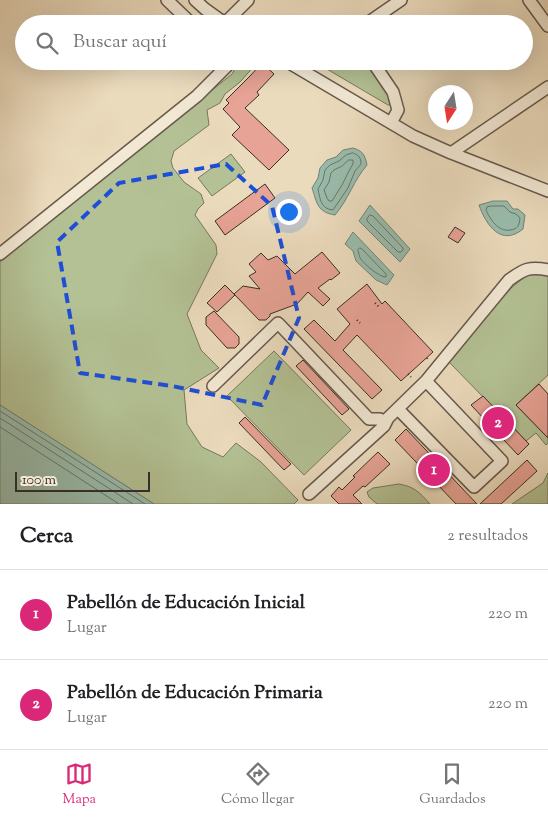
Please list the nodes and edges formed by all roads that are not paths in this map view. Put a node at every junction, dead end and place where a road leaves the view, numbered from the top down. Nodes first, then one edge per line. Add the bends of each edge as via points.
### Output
1 (167, 0) edge
2 (195, 0) edge
3 (248, 0) edge
4 (401, 0) edge
5 (529, 0) edge
6 (183, 15) edge
7 (214, 15) edge
8 (234, 15) edge
9 (379, 15) edge
10 (548, 26) edge
11 (222, 70) edge
12 (301, 70) edge
13 (378, 70) edge
14 (548, 87) edge
15 (391, 123) junction
16 (451, 153) junction
17 (548, 191) edge
18 (0, 254) edge
19 (548, 270) edge
20 (426, 381) junction
21 (213, 386) dead end
22 (398, 409) junction
23 (384, 426) junction
24 (309, 494) dead end

1 - 6 street
2 - 7 street
3 - 8 street
4 - 9 street
5 - 10 street
11 - 18 street via 197,96
12 - 15 street
13 - 15 street via 393,92 398,110
14 - 16 street
15 - 16 street
16 - 17 street
19 - 20 street via 531,268 509,280
20 - 22 street
20 - 22 street via 502,461 474,487
21 - 23 street via 278,323 369,418 380,419
22 - 23 street
23 - 24 street

